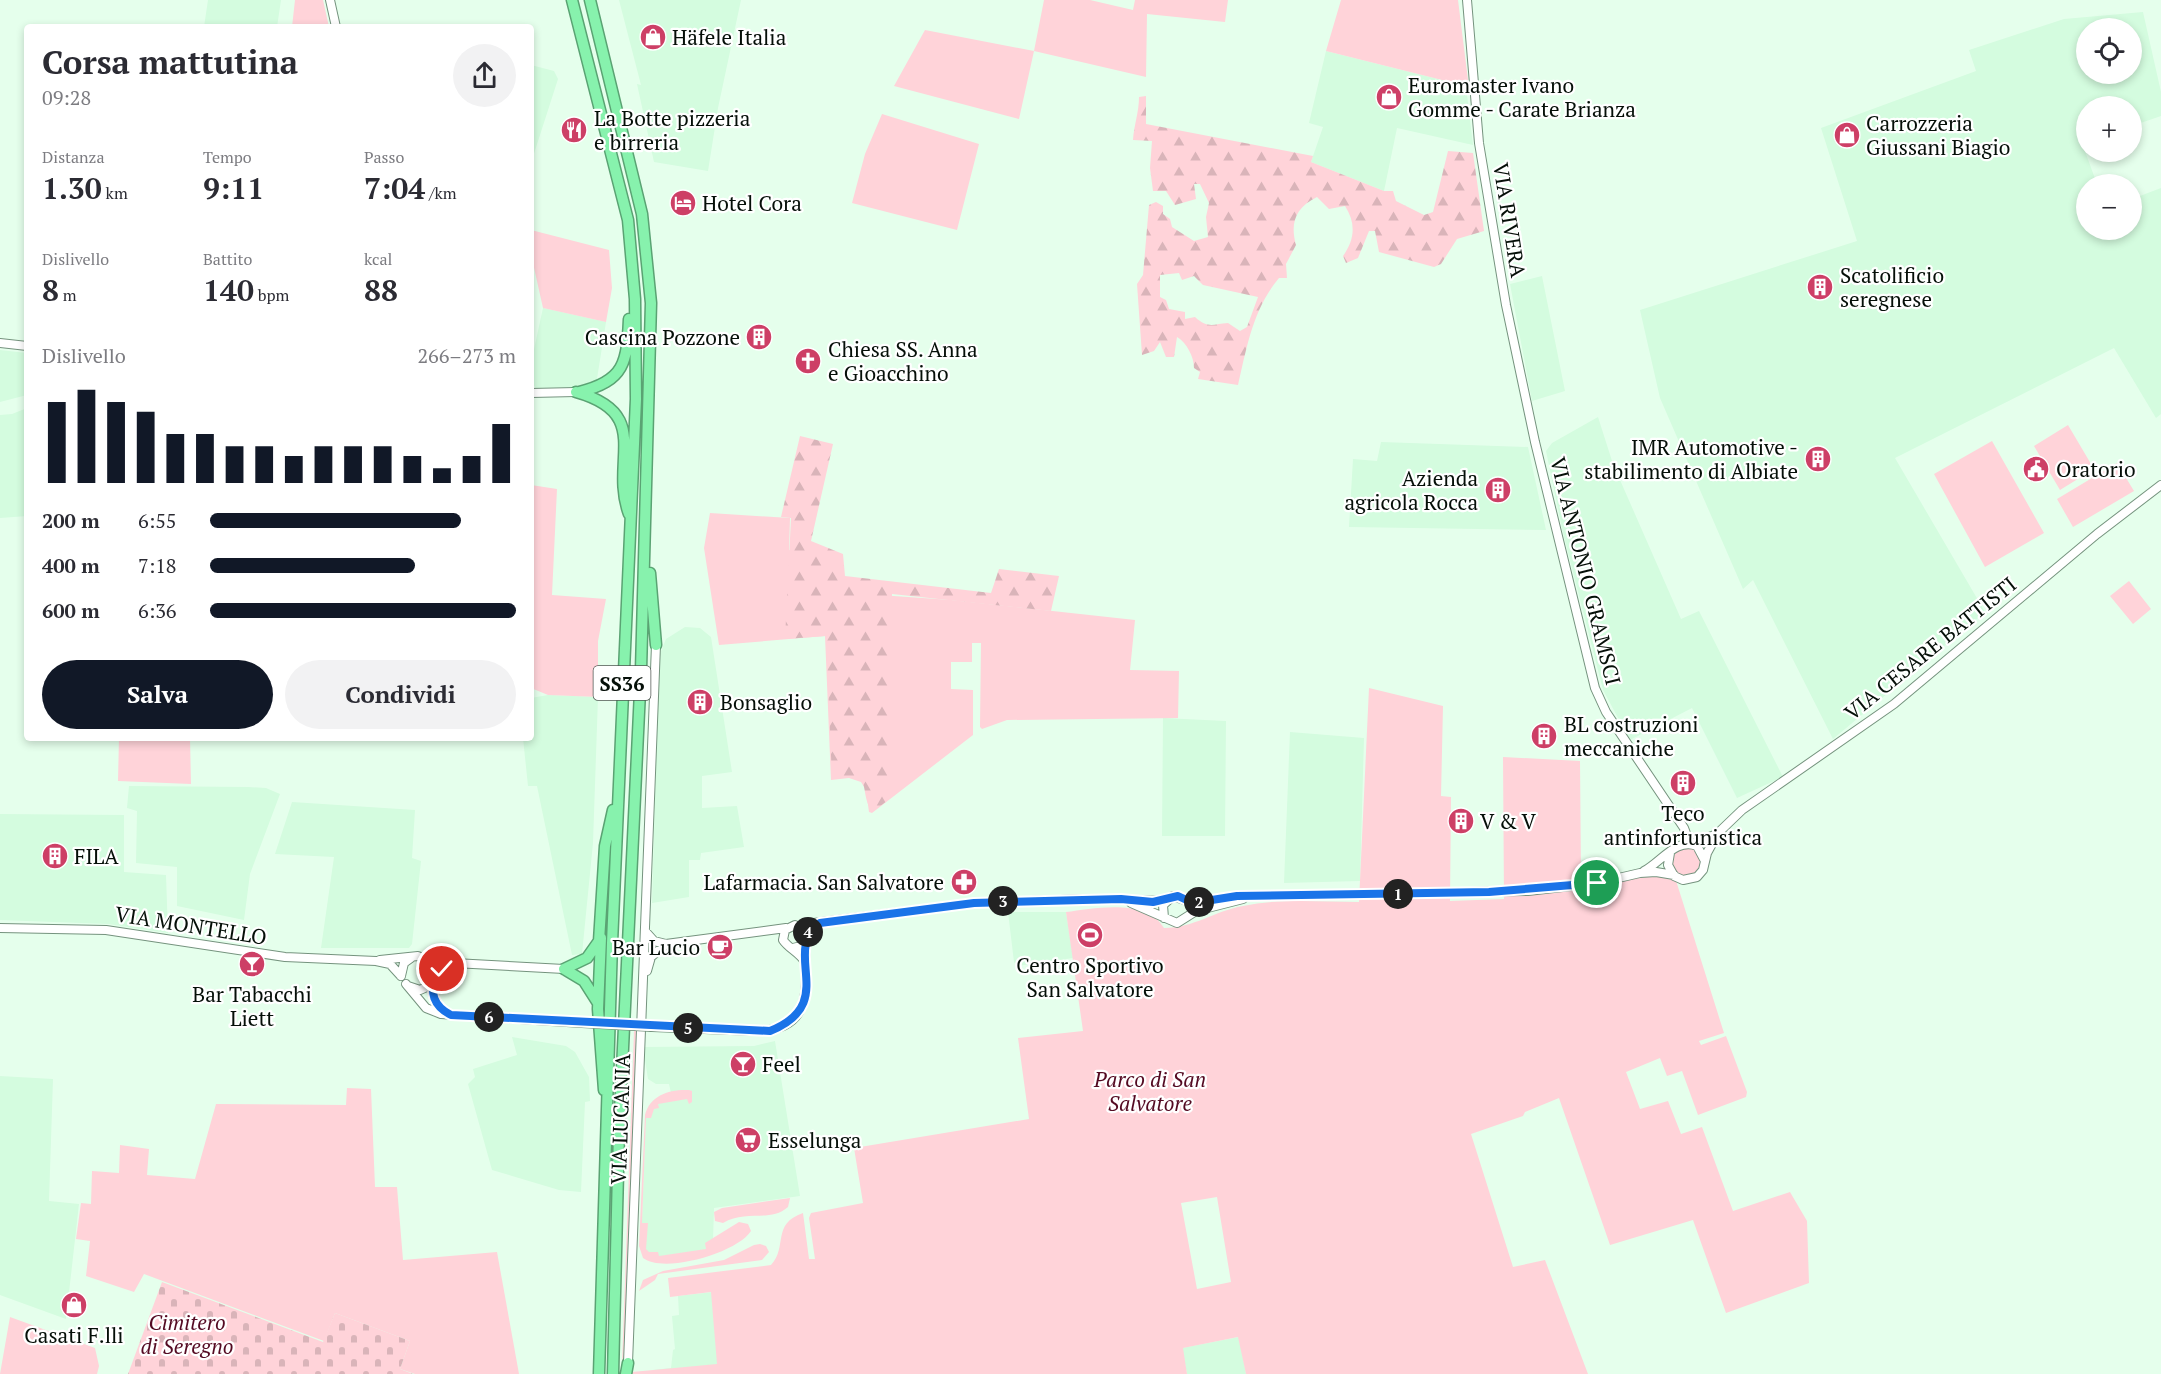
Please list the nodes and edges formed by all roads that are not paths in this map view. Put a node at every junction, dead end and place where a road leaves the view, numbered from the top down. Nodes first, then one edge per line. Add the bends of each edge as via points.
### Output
1 (330, 0) edge
2 (572, 0) edge
3 (590, 0) edge
4 (1467, 0) edge
5 (335, 24) edge
6 (635, 299) junction
7 (0, 343) edge
8 (24, 346) edge
9 (576, 392) junction
10 (534, 393) edge
11 (1535, 442) joint
12 (2161, 485) edge
13 (631, 518) junction
14 (646, 525) junction
15 (656, 645) joint
16 (617, 801) junction
17 (1684, 828) junction
18 (1718, 833) junction
19 (1680, 844) junction
20 (1691, 844) junction
21 (1670, 853) junction
22 (1705, 861) junction
23 (1640, 873) junction
24 (1674, 876) junction
25 (1262, 896) junction
26 (1121, 899) junction
27 (1185, 900) junction
28 (1165, 901) junction
29 (1188, 915) junction
30 (1164, 918) junction
31 (820, 923) junction
32 (800, 927) junction
33 (0, 928) edge
34 (786, 928) junction
35 (768, 930) junction
36 (645, 931) junction
37 (601, 932) junction
38 (783, 938) junction
39 (805, 940) junction
40 (666, 944) junction
41 (793, 948) junction
42 (411, 958) junction
43 (427, 959) junction
44 (376, 961) junction
45 (454, 963) junction
46 (806, 964) junction
47 (564, 969) junction
48 (401, 976) junction
49 (434, 978) junction
50 (406, 984) junction
51 (598, 1003) junction
52 (642, 1011) junction
53 (451, 1015) junction
54 (608, 1112) junction
55 (627, 1368) edge
56 (599, 1374) edge
57 (613, 1374) edge

1 - 5 street
2 - 6 highway, SS36 via 628,220
3 - 14 highway, SS36 via 625,136 648,257 651,348
4 - 11 street, VIA RIVERA via 1479,143 1506,305
6 - 9 highway via 629,309 628,354 621,369 611,381
6 - 13 highway, SS36
7 - 8 street
9 - 10 street
9 - 13 highway via 597,398 619,418 624,435 622,497
11 - 17 street, VIA ANTONIO GRAMSCI via 1595,688 1606,712
12 - 18 street, VIA CESARE BATTISTI via 1894,704 1757,798
13 - 16 highway, SS36
14 - 15 highway
14 - 57 highway, SS36 via 619,1132
15 - 36 street, VIA LUCANIA
16 - 37 highway via 605,846
16 - 54 highway, SS36
17 - 19 street
17 - 20 street, VIA ANTONIO GRAMSCI
18 - 20 street, VIA CESARE BATTISTI
18 - 22 street, VIA CESARE BATTISTI
19 - 20 street
19 - 21 street
20 - 22 street via 1701,850
21 - 23 street
21 - 24 street via 1668,865
22 - 24 street via 1700,874 1693,879
23 - 24 street
23 - 25 street via 1575,886 1498,892
25 - 27 street via 1193,903
25 - 29 street
26 - 28 street
26 - 30 street
26 - 31 street via 974,903
27 - 28 street via 1173,896
27 - 29 street
28 - 30 street
29 - 30 street via 1177,923
31 - 32 street
31 - 39 street
32 - 34 street
32 - 39 street
33 - 44 street, VIA MONTELLO via 106,930 266,955
34 - 35 street
34 - 38 street
35 - 38 street
35 - 40 street
36 - 40 street via 654,941
36 - 52 street, VIA LUCANIA
37 - 47 highway via 587,957
37 - 51 highway
38 - 41 street
39 - 41 street
39 - 46 street
40 - 52 street via 651,957
41 - 46 street
42 - 43 street
42 - 44 street, VIA MONTELLO
42 - 48 street via 404,963
43 - 45 street
43 - 49 street via 433,965
44 - 48 street, VIA MONTELLO via 390,964
45 - 47 street
45 - 49 street
46 - 53 street, bridge via 808,984 804,1003 793,1018 770,1031
47 - 51 highway via 584,981
48 - 50 street
49 - 50 street via 420,990
49 - 53 street via 436,1004
50 - 53 street via 426,1008
51 - 54 highway
52 - 55 street, VIA LUCANIA
54 - 56 highway, SS36

